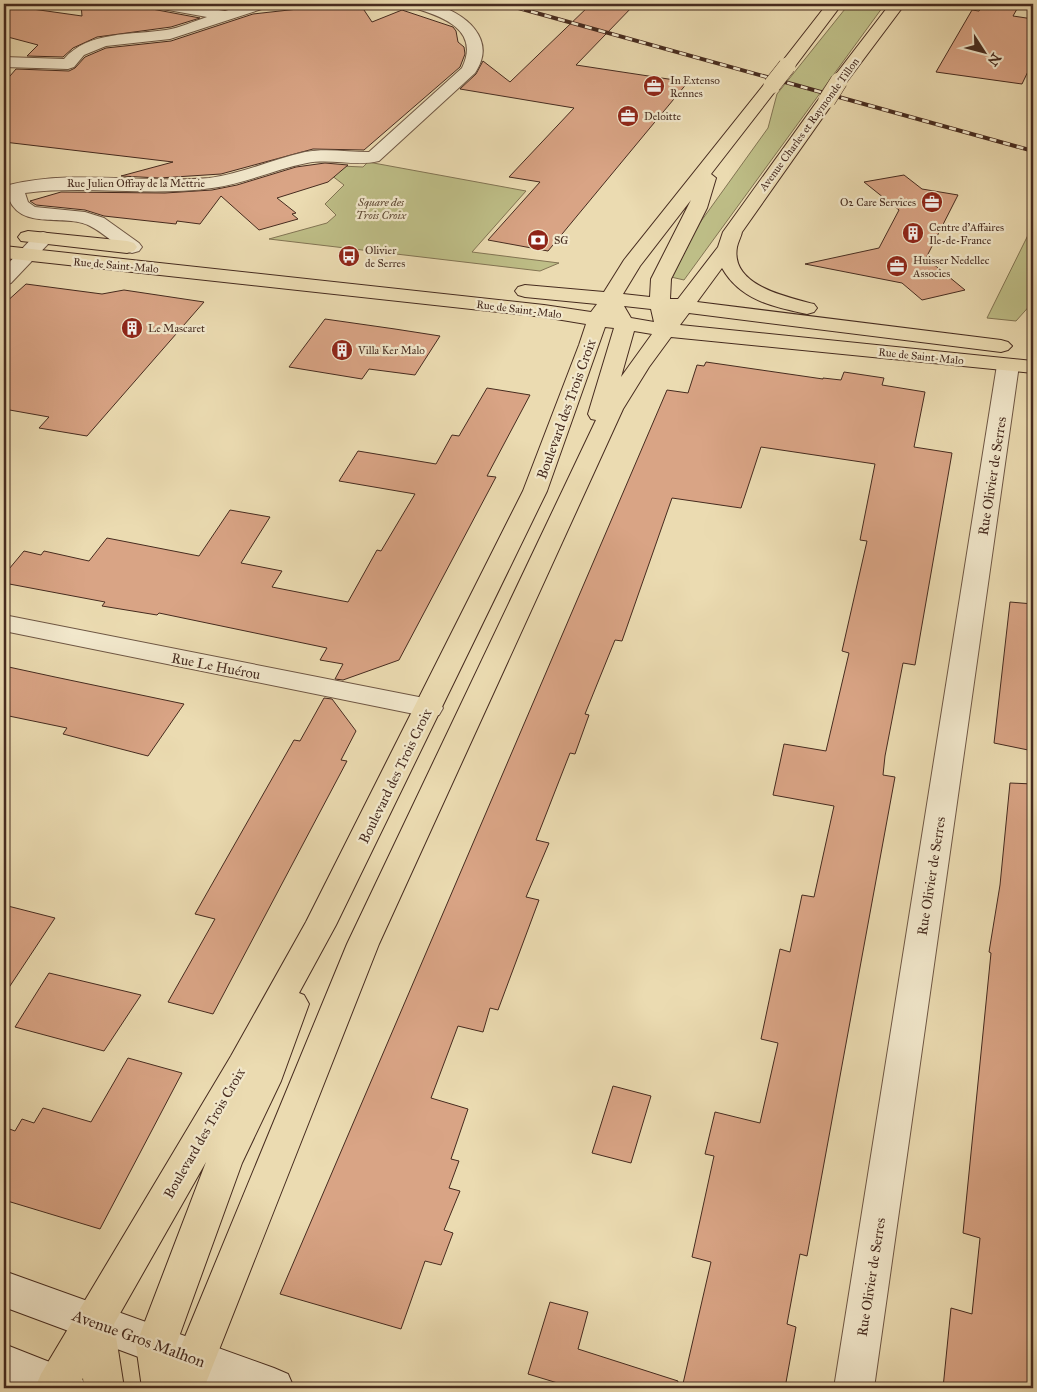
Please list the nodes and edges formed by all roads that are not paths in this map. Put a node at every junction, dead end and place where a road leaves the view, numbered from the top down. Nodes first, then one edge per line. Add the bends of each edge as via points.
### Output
1 (157, 4) edge
2 (263, 4) edge
3 (416, 4) edge
4 (835, 4) edge
5 (898, 4) edge
6 (227, 16) junction
7 (4, 62) edge
8 (713, 160) junction
9 (8, 190) edge
10 (4, 235) edge
11 (43, 238) junction
12 (141, 248) joint
13 (727, 248) junction
14 (4, 252) edge
15 (28, 256) junction
16 (376, 274) dead end
17 (4, 279) edge
18 (660, 304) junction
19 (684, 306) junction
20 (610, 314) junction
21 (856, 327) junction
22 (666, 330) junction
23 (1025, 361) edge
24 (587, 462) junction
25 (4, 623) edge
26 (429, 708) junction
27 (320, 925) junction
28 (4, 1289) edge
29 (94, 1322) junction
30 (156, 1345) junction
31 (4, 1363) edge
32 (190, 1374) edge
33 (59, 1387) edge
34 (104, 1388) edge
35 (162, 1388) edge
36 (274, 1388) edge
37 (854, 1388) edge

1 - 6 street
2 - 6 street
3 - 9 street, Rue Julien Offray de la Mettrie via 463,25 475,41 477,56 469,70 373,157 307,157 227,180 195,184 52,184
4 - 8 main road, bridge
5 - 13 main road, Avenue Charles et Raymonde Tillon, bridge via 733,232
6 - 7 street via 170,34 103,42 78,52 68,64
8 - 18 main road via 698,208 665,269
8 - 20 main road via 631,264
9 - 12 street via 25,210 85,218
10 - 11 main road, Rue de Saint-Malo
11 - 12 main road, Rue de Saint-Malo
11 - 15 street
13 - 19 main road, Avenue Charles et Raymonde Tillon
13 - 21 main road, Rue de Saint-Malo via 731,267 738,279 751,289 786,304 827,311
14 - 15 main road, Rue de Saint-Malo
15 - 17 street
15 - 20 main road, Rue de Saint-Malo via 223,274 544,311
16 - 20 main road, Rue de Saint-Malo
18 - 19 main road, Rue de Saint-Malo
18 - 20 main road, Rue de Saint-Malo
18 - 22 main road
19 - 21 main road, Rue de Saint-Malo
19 - 22 main road, Avenue Charles et Raymonde Tillon
20 - 22 main road, Rue de Saint-Malo
20 - 24 main road, Boulevard des Trois Croix via 609,376
20 - 26 main road, Boulevard des Trois Croix via 590,345 535,491
21 - 23 main road, Rue de Saint-Malo
22 - 23 main road, Rue de Saint-Malo
22 - 24 main road, Boulevard des Trois Croix via 638,365
23 - 37 street, Rue Olivier de Serres
24 - 32 main road, Boulevard des Trois Croix via 364,944
25 - 26 street, Rue Le Huérou
26 - 27 main road, Boulevard des Trois Croix
27 - 29 main road, Boulevard des Trois Croix via 243,1066
27 - 30 main road via 264,1081 224,1162
28 - 29 street, Avenue Gros Malhon
29 - 30 street, Avenue Gros Malhon
29 - 33 main road, Boulevard des Trois Croix
29 - 34 main road
30 - 32 street, Avenue Gros Malhon
30 - 35 main road
31 - 33 street
32 - 36 street, Avenue Gros Malhon

